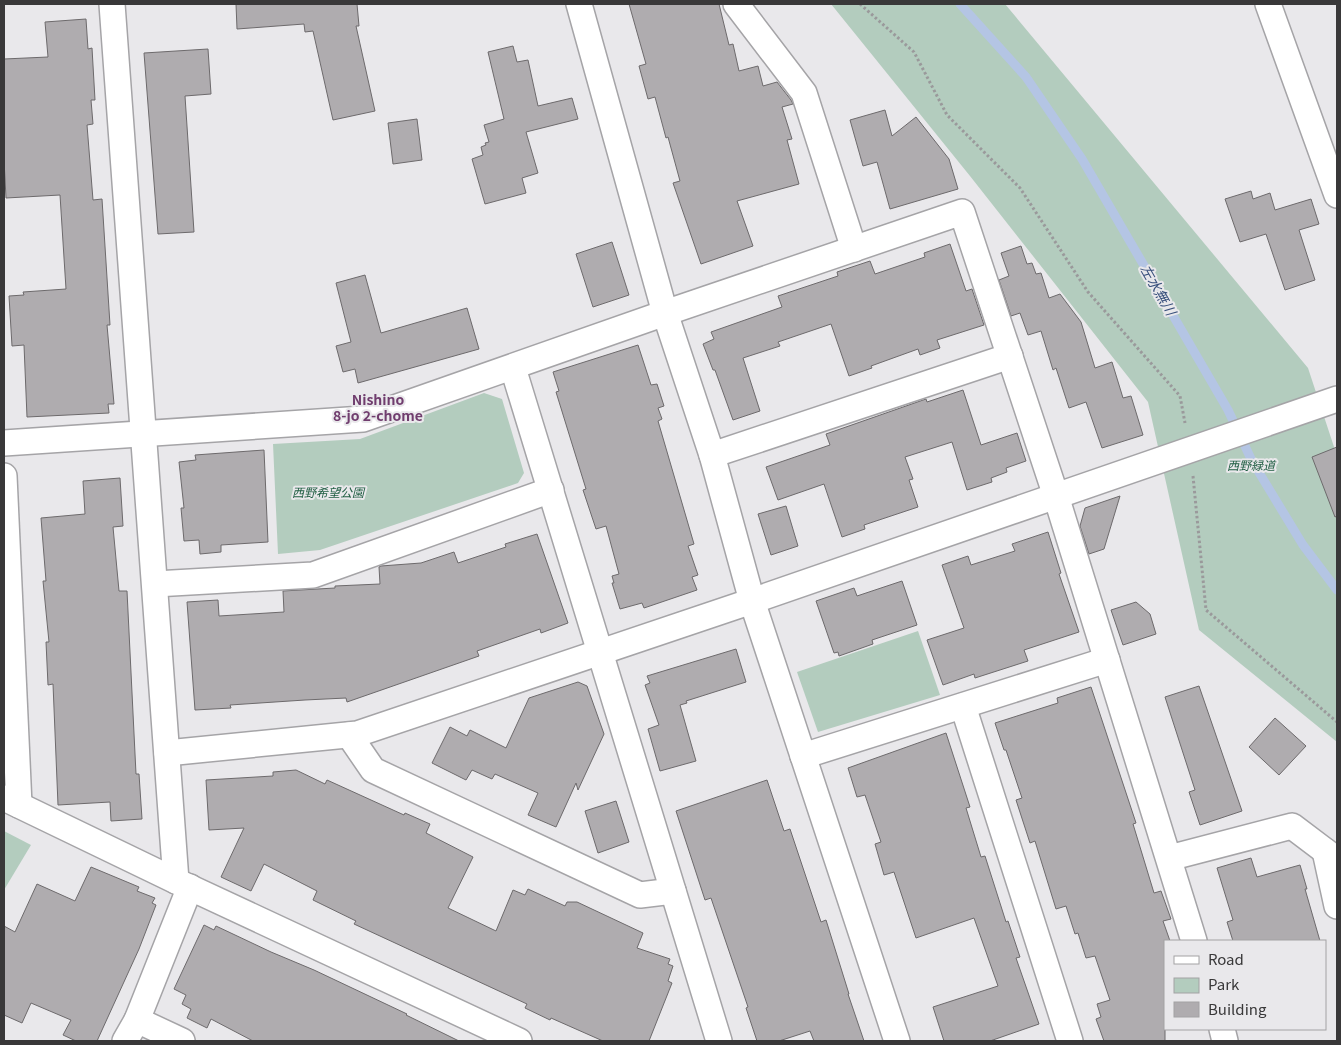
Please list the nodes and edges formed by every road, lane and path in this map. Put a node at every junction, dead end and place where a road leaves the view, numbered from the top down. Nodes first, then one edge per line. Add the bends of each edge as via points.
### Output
1 (112, 4) edge
2 (579, 4) edge
3 (736, 4) edge
4 (860, 4) edge
5 (1268, 4) edge
6 (1337, 195) edge
7 (854, 249) junction
8 (665, 313) junction
9 (1010, 356) junction
10 (513, 368) junction
11 (1337, 399) edge
12 (144, 433) junction
13 (4, 443) edge
14 (1190, 449) junction
15 (712, 456) junction
16 (4, 476) edge
17 (551, 490) junction
18 (1056, 496) junction
19 (155, 584) junction
20 (752, 601) junction
21 (601, 652) junction
22 (1107, 660) junction
23 (963, 706) junction
24 (1337, 722) edge
25 (349, 735) junction
26 (167, 752) junction
27 (803, 756) junction
28 (11, 802) edge
29 (1331, 855) edge
30 (1169, 858) junction
31 (183, 884) junction
32 (673, 891) junction
33 (1337, 906) edge
34 (1194, 940) edge
35 (131, 1031) edge
36 (182, 1041) edge
37 (519, 1041) edge
38 (719, 1041) edge
39 (897, 1041) edge
40 (1070, 1041) edge

1 - 12 street
2 - 8 street
3 - 7 street via 804,93
4 - 14 path via 914,52 947,115 1020,188 1088,292 1180,396
5 - 6 street
7 - 8 street
7 - 9 street via 962,212
8 - 10 street
8 - 15 street
9 - 15 street
9 - 18 street
10 - 12 street via 363,420
10 - 17 street
11 - 14 street
12 - 13 street
12 - 19 street
14 - 18 street
14 - 24 path via 1206,610
15 - 20 street
16 - 28 street
17 - 19 street via 313,575
17 - 21 street
18 - 20 street
18 - 22 street
19 - 26 street
20 - 21 street
20 - 27 street
21 - 25 street
21 - 32 street
22 - 23 street
22 - 30 street
23 - 27 street
23 - 40 street
25 - 26 street
25 - 32 street via 373,770 640,895
26 - 31 street
27 - 39 street
28 - 31 street
29 - 30 street via 1292,826
29 - 33 street
30 - 34 street
31 - 35 street
31 - 37 street
32 - 38 street
35 - 36 street

